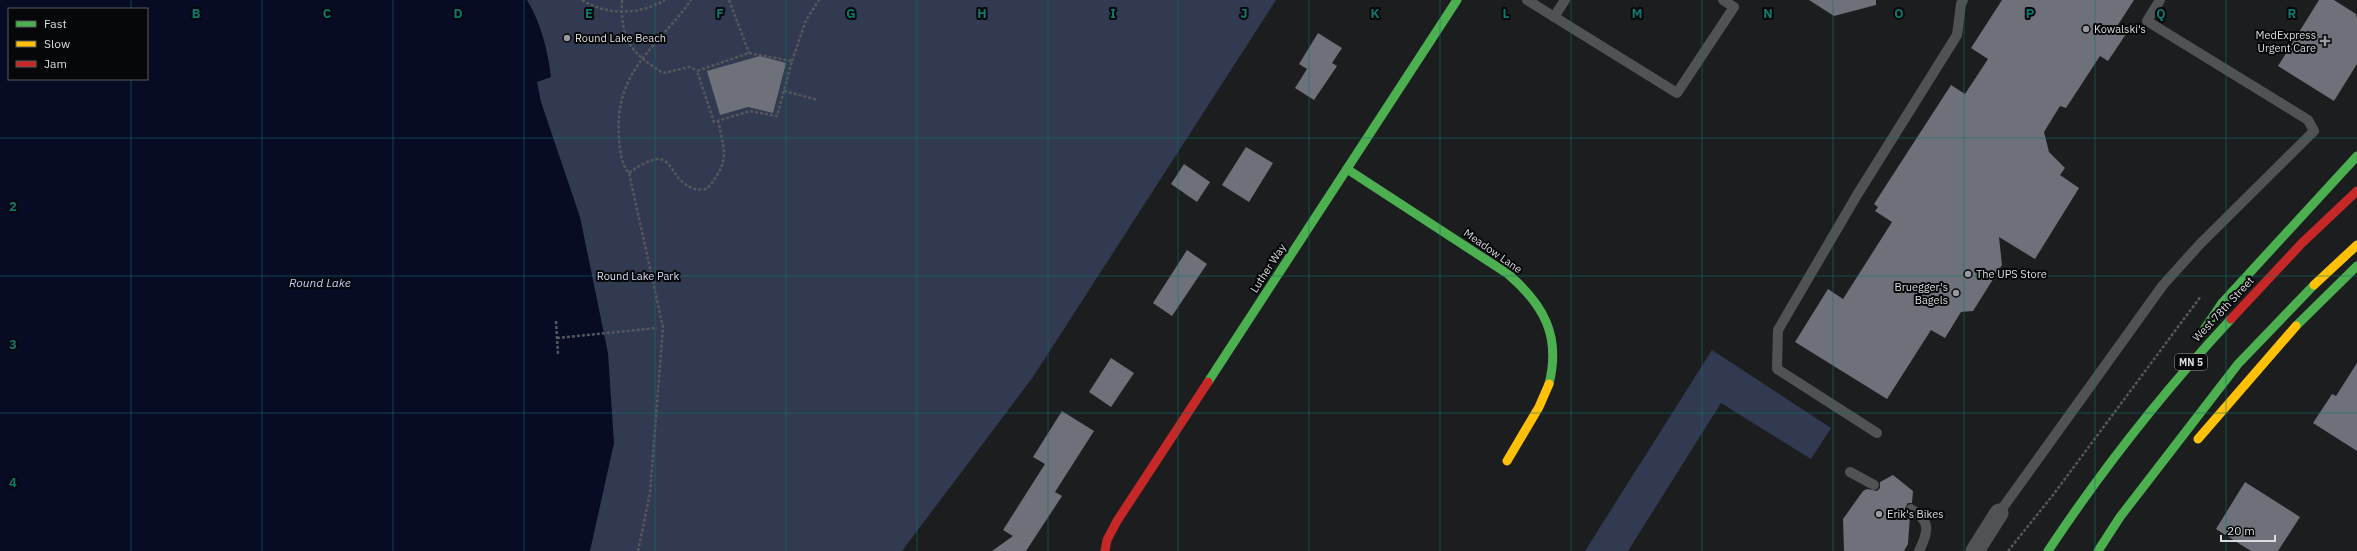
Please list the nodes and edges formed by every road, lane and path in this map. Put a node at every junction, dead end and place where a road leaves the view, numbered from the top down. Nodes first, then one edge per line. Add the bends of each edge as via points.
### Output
1 (582, 0) edge
2 (622, 0) edge
3 (665, 0) edge
4 (691, 0) edge
5 (729, 0) edge
6 (819, 0) edge
7 (1457, 0) edge
8 (1527, 0) edge
9 (1565, 0) edge
10 (1723, 0) edge
11 (1963, 0) edge
12 (2160, 0) edge
13 (621, 12) junction
14 (1554, 17) junction
15 (749, 53) junction
16 (642, 59) junction
17 (792, 61) junction
18 (697, 71) junction
19 (784, 91) junction
20 (818, 100) dead end
21 (718, 120) junction
22 (2357, 156) edge
23 (1347, 169) junction
24 (629, 173) junction
25 (2357, 191) edge
26 (2357, 245) edge
27 (2357, 266) edge
28 (2205, 292) dead end
29 (556, 321) dead end
30 (657, 328) dead end
31 (557, 338) junction
32 (558, 354) dead end
33 (1876, 433) dead end
34 (2132, 433) junction
35 (2193, 444) dead end
36 (1507, 461) dead end
37 (2171, 467) dead end
38 (1850, 472) dead end
39 (1874, 485) dead end
40 (1911, 509) dead end
41 (1999, 514) joint
42 (2120, 517) junction
43 (638, 551) edge
44 (1105, 551) edge
45 (1919, 551) edge
46 (1975, 551) edge
47 (2008, 551) edge
48 (2048, 551) edge
49 (2098, 551) edge

1 - 13 path via 598,8
2 - 13 path
3 - 13 path via 643,10
4 - 16 path
5 - 15 path
6 - 17 path via 806,20
7 - 23 main road, Luther Way
8 - 14 lane
9 - 14 lane
10 - 14 lane via 1734,7 1677,93
11 - 33 lane via 1957,35 1857,195 1778,330 1777,369
12 - 41 lane via 2147,21 2308,120 2314,131 2200,244 2163,285
13 - 16 path via 630,45
15 - 17 path
15 - 18 path
16 - 18 path via 663,72 690,67
16 - 24 path via 630,76 620,103 619,145 625,169
17 - 19 path
18 - 21 path via 714,122
19 - 20 path
19 - 21 path via 777,116 750,111
21 - 24 path via 724,162 717,177 707,189 695,189 683,181 667,162 655,158
22 - 34 main road via 2222,304
23 - 36 main road, Meadow Lane via 1508,274 1528,292 1544,313 1550,338 1552,364 1547,390
23 - 44 main road, Luther Way via 1117,521 1107,540
24 - 43 path via 663,327 650,493
25 - 34 main road, West 78th Street / MN 5 via 2200,351
26 - 42 main road via 2312,287 2238,364
27 - 35 main road via 2291,331
28 - 47 path
29 - 31 path
30 - 31 path
31 - 32 path
34 - 48 main road, West 78th Street / MN 5 via 2071,515
37 - 42 main road
38 - 39 lane
40 - 45 lane via 1923,516 1927,528 1926,538
41 - 46 street
42 - 49 main road

